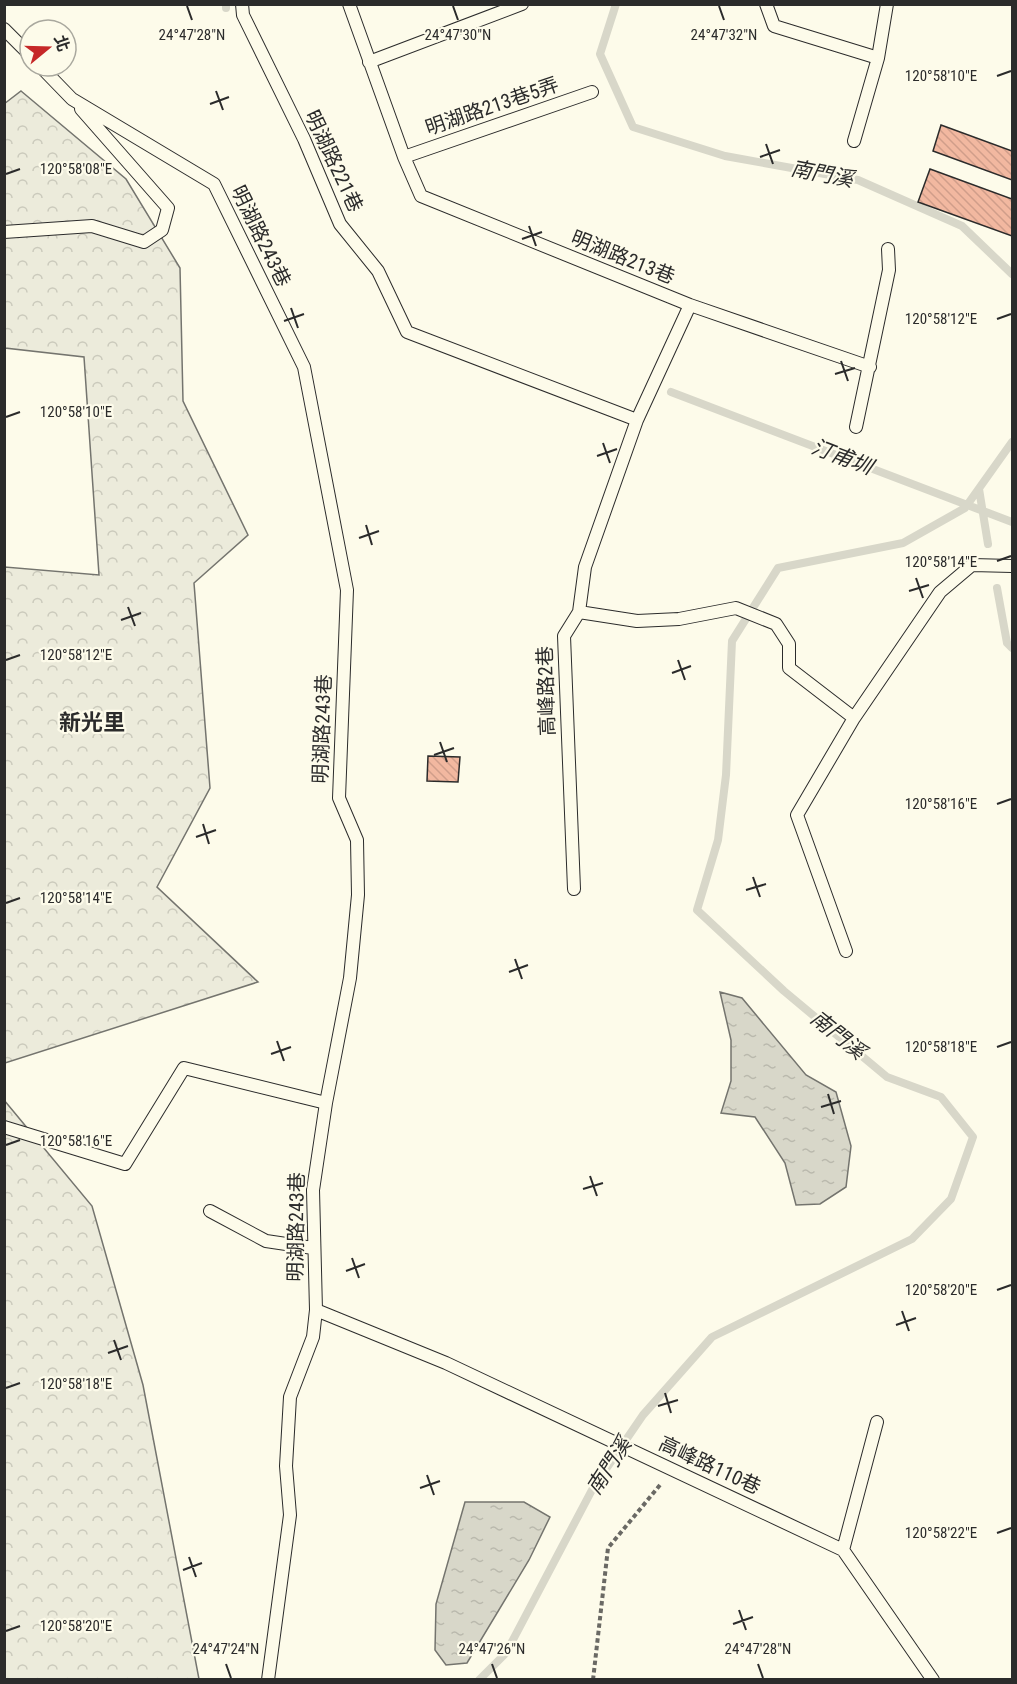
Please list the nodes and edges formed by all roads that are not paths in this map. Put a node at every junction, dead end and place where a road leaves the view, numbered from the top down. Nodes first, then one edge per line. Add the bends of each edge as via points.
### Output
1 (242, 4) edge
2 (349, 4) edge
3 (522, 4) edge
4 (766, 4) edge
5 (887, 4) edge
6 (4, 29) edge
7 (18, 44) edge
8 (878, 58) junction
9 (369, 62) junction
10 (52, 78) edge
11 (592, 92) dead end
12 (72, 99) junction
13 (854, 141) dead end
14 (404, 157) junction
15 (4, 232) edge
16 (888, 249) dead end
17 (690, 305) junction
18 (870, 367) junction
19 (637, 420) junction
20 (856, 427) dead end
21 (1012, 566) edge
22 (579, 612) junction
23 (854, 718) junction
24 (574, 889) dead end
25 (846, 951) dead end
26 (326, 1103) junction
27 (4, 1127) edge
28 (210, 1211) dead end
29 (313, 1248) junction
30 (316, 1310) junction
31 (877, 1422) dead end
32 (843, 1550) junction
33 (268, 1680) edge
34 (933, 1680) edge

1 - 19 lane, 明湖路221巷 via 243,15 304,139 340,224 378,271 407,332
2 - 9 lane, 明湖路213巷
3 - 9 lane
4 - 8 lane via 774,26
5 - 8 lane
6 - 7 lane
8 - 13 lane
9 - 14 lane, 明湖路213巷
10 - 12 lane, 明湖路243巷
11 - 14 lane, 明湖路213巷5弄
12 - 15 lane via 168,208 162,230 144,242 92,226
12 - 26 lane, 明湖路243巷 via 214,184 304,367 347,590 339,798 357,840 358,873 350,978
14 - 17 lane, 明湖路213巷 via 421,196
16 - 18 lane via 889,270
17 - 18 lane, 明湖路213巷
17 - 19 lane
18 - 20 lane
19 - 22 lane via 585,567
21 - 23 lane via 972,565 940,592
22 - 23 lane via 638,621 679,620 736,608 776,624 789,644 789,668
22 - 24 lane, 高峰路2巷 via 564,636
23 - 25 lane via 797,815
26 - 27 lane via 184,1068 125,1164
26 - 29 lane, 明湖路243巷 via 313,1190
28 - 29 lane via 266,1241
29 - 30 lane, 明湖路243巷
30 - 32 lane, 高峰路110巷 via 446,1363
30 - 33 lane, 明湖路243巷 via 313,1337 290,1397 286,1466 290,1515
31 - 32 lane
32 - 34 lane, 高峰路110巷

